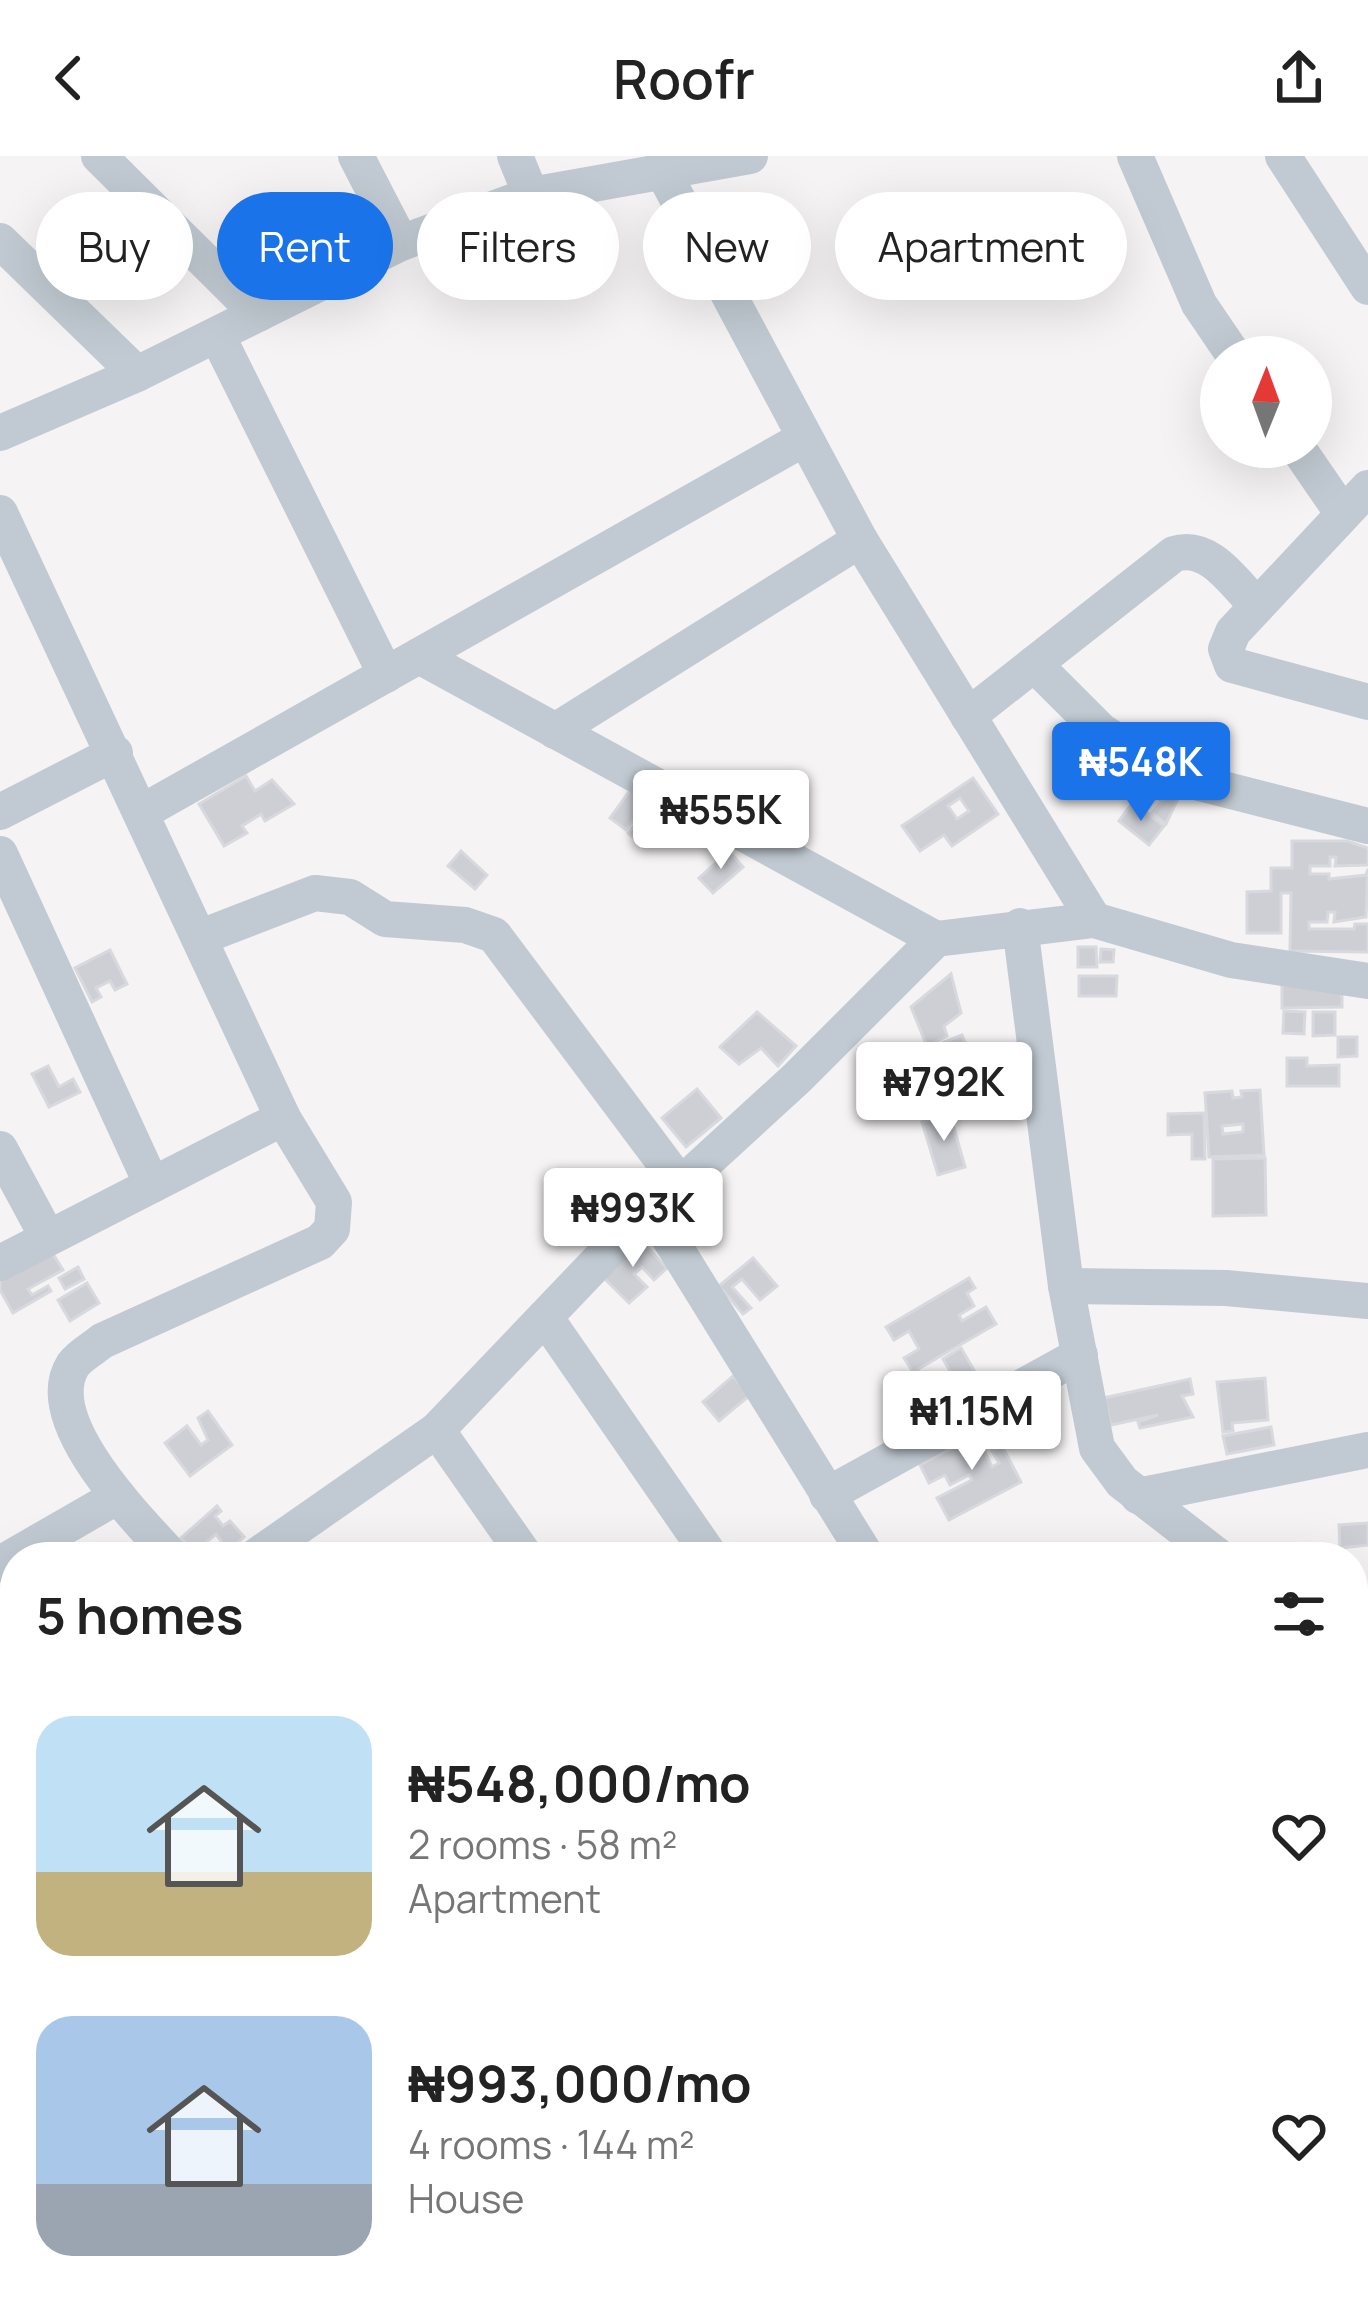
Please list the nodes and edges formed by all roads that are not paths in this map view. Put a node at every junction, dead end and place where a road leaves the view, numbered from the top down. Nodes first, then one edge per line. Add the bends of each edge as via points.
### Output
1 (99, 156) edge
2 (356, 156) edge
3 (515, 156) edge
4 (750, 156) edge
5 (1136, 156) edge
6 (1283, 156) edge
7 (661, 168) junction
8 (530, 192) edge
9 (545, 192) edge
10 (417, 237) edge
11 (0, 241) edge
12 (401, 243) junction
13 (1368, 287) edge
14 (258, 314) junction
15 (217, 335) junction
16 (1221, 336) edge
17 (137, 374) junction
18 (5, 424) edge
19 (805, 438) junction
20 (1320, 468) edge
21 (1356, 501) edge
22 (0, 513) edge
23 (860, 540) junction
24 (1257, 606) junction
25 (419, 656) junction
26 (1034, 664) junction
27 (386, 675) junction
28 (1368, 702) edge
29 (968, 716) junction
30 (555, 731) junction
31 (115, 753) junction
32 (144, 811) junction
33 (0, 812) edge
34 (1368, 826) edge
35 (0, 854) edge
36 (1094, 920) junction
37 (1020, 926) junction
38 (201, 937) junction
39 (936, 939) junction
40 (1368, 981) edge
41 (283, 1118) junction
42 (0, 1149) edge
43 (152, 1185) junction
44 (680, 1185) junction
45 (652, 1210) junction
46 (48, 1238) junction
47 (0, 1263) edge
48 (1066, 1286) junction
49 (1368, 1301) edge
50 (545, 1317) junction
51 (1080, 1355) junction
52 (437, 1430) junction
53 (1368, 1450) edge
54 (827, 1495) junction
55 (118, 1496) junction
56 (1138, 1496) junction
57 (38, 1542) edge
58 (159, 1542) edge
59 (276, 1542) edge
60 (515, 1542) edge
61 (701, 1542) edge
62 (857, 1542) edge
63 (1199, 1542) edge

1 - 14 street
2 - 12 street
3 - 8 street
4 - 7 street
5 - 16 street via 1199,304
6 - 13 street
7 - 9 street
7 - 19 street
10 - 12 street
11 - 17 street
12 - 14 street
14 - 15 street
15 - 17 street
15 - 27 street
17 - 18 street
19 - 23 street
19 - 25 street
20 - 21 street
21 - 24 street
22 - 31 street
23 - 29 street
23 - 30 street
24 - 26 street via 1191,549 1174,554
24 - 28 street via 1233,632 1226,649 1232,665
25 - 27 street
25 - 30 street
26 - 29 street
26 - 34 street via 1101,731 1172,776
27 - 32 street
29 - 36 street
30 - 39 street
31 - 32 street
31 - 33 street
32 - 38 street
35 - 43 street
36 - 37 street
36 - 40 street via 1231,960
37 - 39 street
37 - 48 street
38 - 41 street
38 - 44 street via 315,893 350,897 385,919 494,935
39 - 44 street
41 - 43 street
41 - 55 street via 334,1202 332,1229 320,1242 102,1341 73,1366 65,1398 71,1426
42 - 46 street
43 - 46 street
44 - 45 street
45 - 50 street
45 - 54 street
46 - 47 street
48 - 49 street
48 - 51 street
50 - 52 street
50 - 61 street
51 - 54 street
51 - 56 street via 1097,1448
52 - 59 street
52 - 60 street
53 - 56 street
54 - 62 street
55 - 57 street
55 - 58 street
56 - 63 street

